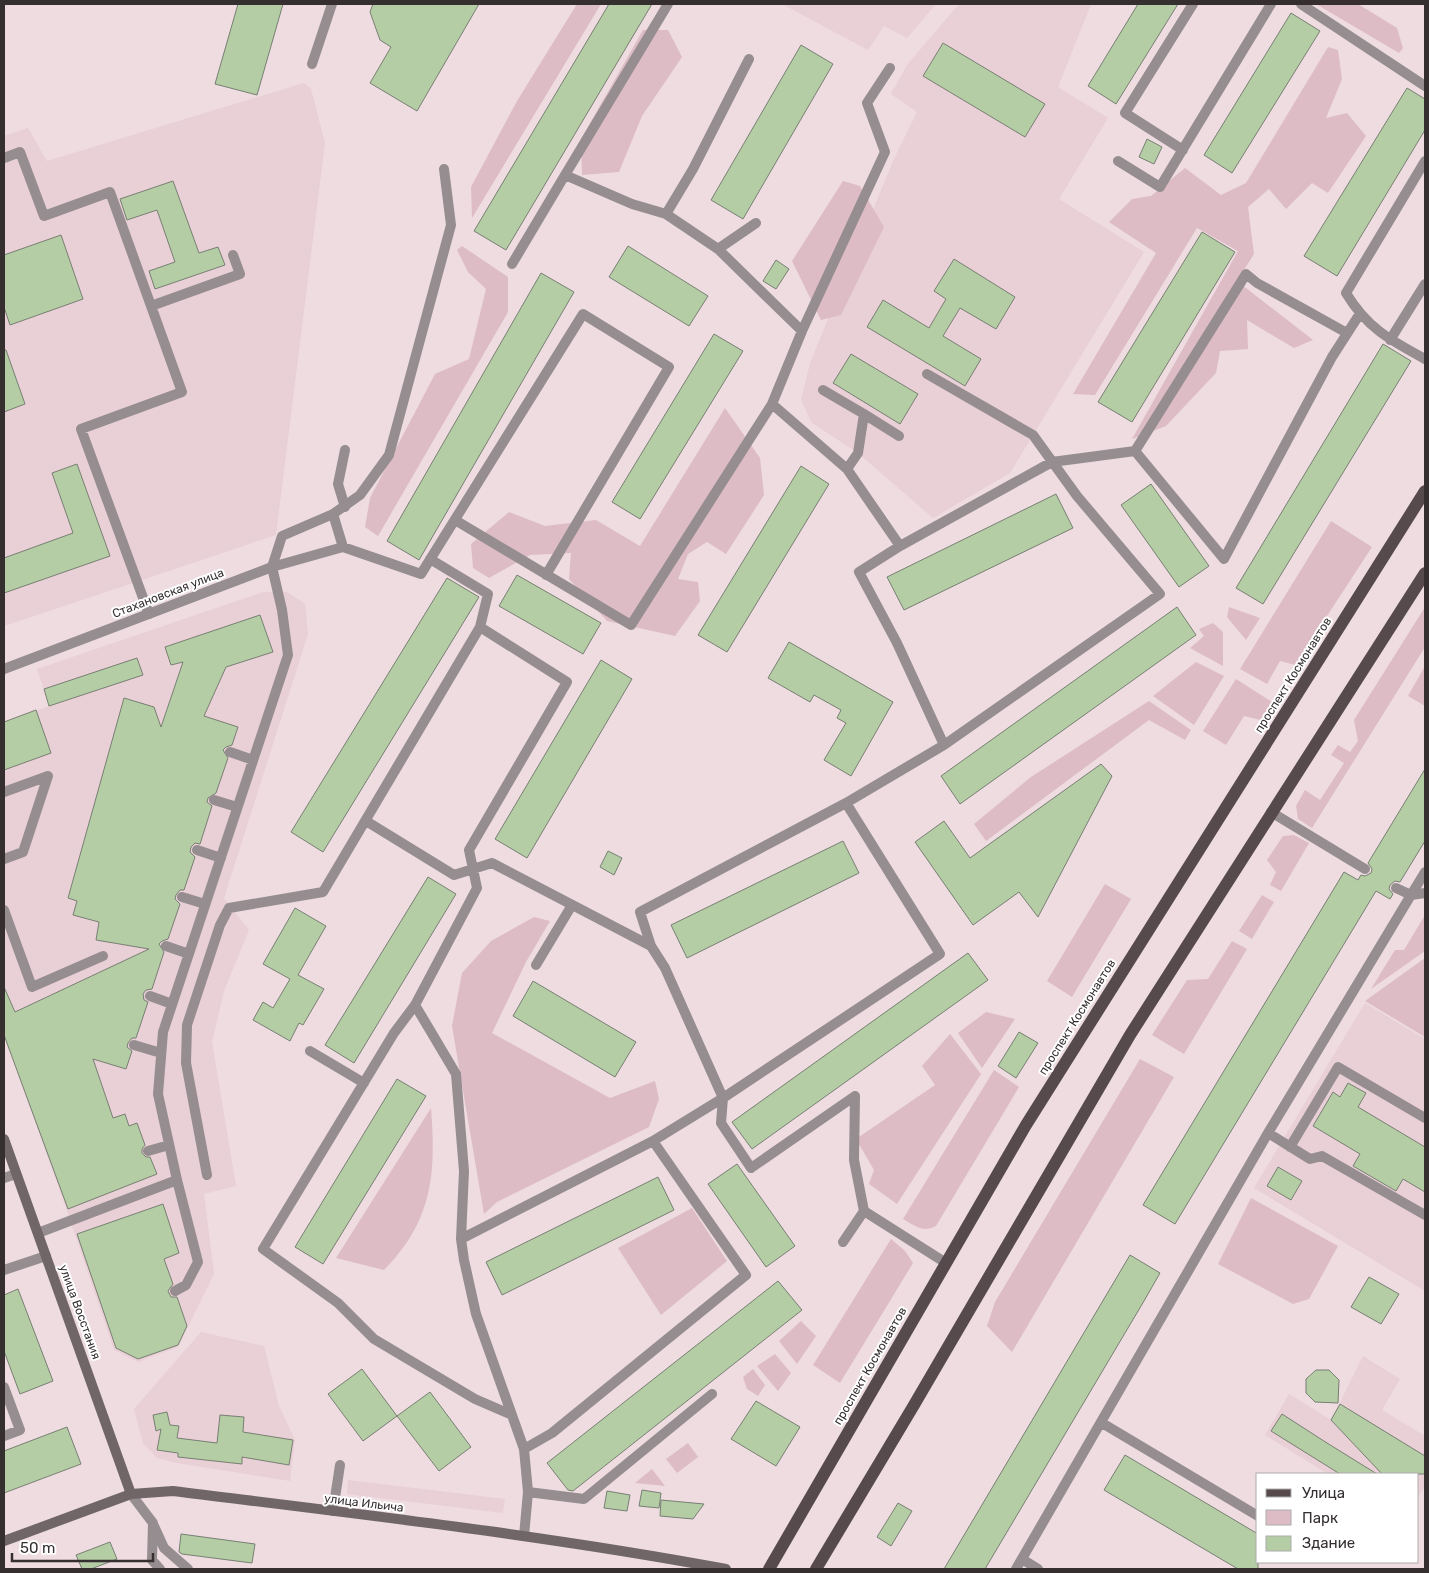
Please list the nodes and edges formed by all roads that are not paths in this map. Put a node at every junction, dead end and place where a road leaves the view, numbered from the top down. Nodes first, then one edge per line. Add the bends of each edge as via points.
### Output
1 (332, 4) edge
2 (668, 4) edge
3 (1193, 4) edge
4 (1271, 4) edge
5 (1301, 4) edge
6 (749, 59) dead end
7 (312, 64) dead end
8 (890, 68) dead end
9 (1425, 86) edge
10 (1183, 150) junction
11 (4, 158) edge
12 (1118, 161) dead end
13 (1425, 162) edge
14 (444, 170) dead end
15 (565, 175) junction
16 (666, 214) junction
17 (756, 223) dead end
18 (718, 249) junction
19 (233, 255) dead end
20 (512, 264) dead end
21 (1425, 284) edge
22 (151, 306) junction
23 (1359, 315) junction
24 (802, 331) junction
25 (1347, 333) junction
26 (1390, 340) junction
27 (1425, 359) edge
28 (927, 374) dead end
29 (823, 390) dead end
30 (772, 404) junction
31 (864, 414) junction
32 (899, 436) dead end
33 (345, 450) dead end
34 (1135, 451) junction
35 (1052, 462) junction
36 (847, 469) junction
37 (1425, 493) edge
38 (345, 507) junction
39 (333, 514) junction
40 (455, 520) junction
41 (900, 546) junction
42 (344, 547) junction
43 (430, 559) junction
44 (272, 567) junction
45 (1425, 573) edge
46 (546, 575) junction
47 (149, 614) junction
48 (480, 628) junction
49 (4, 669) edge
50 (944, 745) junction
51 (230, 752) dead end
52 (253, 760) junction
53 (4, 792) edge
54 (214, 800) dead end
55 (846, 803) junction
56 (238, 808) junction
57 (1271, 812) junction
58 (366, 821) junction
59 (197, 850) dead end
60 (221, 858) junction
61 (4, 859) edge
62 (1365, 869) dead end
63 (472, 870) junction
64 (1425, 872) edge
65 (1396, 888) dead end
66 (1425, 893) edge
67 (1411, 895) junction
68 (182, 897) dead end
69 (205, 904) junction
70 (572, 905) junction
71 (4, 910) edge
72 (166, 946) dead end
73 (651, 946) junction
74 (189, 954) junction
75 (103, 956) dead end
76 (536, 965) dead end
77 (150, 996) dead end
78 (172, 1004) junction
79 (415, 1005) junction
80 (134, 1045) dead end
81 (310, 1051) dead end
82 (161, 1053) junction
83 (364, 1083) junction
84 (723, 1098) junction
85 (1425, 1118) edge
86 (1268, 1133) junction
87 (4, 1139) edge
88 (653, 1141) junction
89 (169, 1145) junction
90 (1290, 1147) junction
91 (148, 1151) dead end
92 (16, 1174) junction
93 (207, 1175) dead end
94 (4, 1178) edge
95 (176, 1180) junction
96 (864, 1212) junction
97 (1425, 1215) edge
98 (38, 1233) junction
99 (461, 1239) junction
100 (843, 1242) dead end
101 (46, 1256) junction
102 (946, 1263) junction
103 (4, 1270) edge
104 (175, 1291) dead end
105 (4, 1387) edge
106 (712, 1394) dead end
107 (512, 1415) junction
108 (1102, 1423) junction
109 (4, 1436) edge
110 (524, 1449) junction
111 (340, 1465) dead end
112 (528, 1492) junction
113 (131, 1494) junction
114 (333, 1511) junction
115 (1256, 1515) edge
116 (152, 1523) junction
117 (524, 1536) junction
118 (4, 1541) edge
119 (1022, 1559) junction
120 (160, 1569) edge
121 (188, 1569) edge
122 (726, 1569) edge
123 (769, 1569) edge
124 (816, 1569) edge
125 (1016, 1569) edge
126 (1038, 1569) edge

1 - 7 street
2 - 15 street
3 - 10 street via 1125,113
4 - 10 street
5 - 9 street
6 - 16 street via 693,169
8 - 24 street via 867,103 884,152
10 - 12 street via 1160,187
11 - 22 street via 20,152 44,216 110,192
13 - 23 street via 1346,293
14 - 38 street via 451,225 389,455 360,495
15 - 16 street via 632,204
15 - 20 street
16 - 18 street
17 - 18 street
18 - 24 street
19 - 22 street via 240,274
21 - 26 street
22 - 47 street via 182,392 81,429
23 - 25 street
23 - 26 street
24 - 30 street
25 - 34 street via 1257,284 1246,274
25 - 34 street via 1224,559
26 - 27 street
28 - 35 street via 1033,435
29 - 31 street
30 - 36 street
30 - 46 street via 631,625
31 - 32 street
31 - 36 street via 858,453
33 - 38 street via 338,484
34 - 35 street
35 - 41 street
35 - 50 street via 1160,594
36 - 41 street
37 - 102 main road, проспект Космонавтов via 1068,1057
38 - 39 street
39 - 42 street
39 - 44 street via 282,536
40 - 43 street
40 - 46 street
40 - 46 street via 583,314 669,367
41 - 50 street via 859,572 897,643
42 - 43 street via 421,574
42 - 44 street, Стахановская улица
43 - 48 street via 488,594
44 - 47 street, Стахановская улица
44 - 52 street via 288,655
45 - 57 main road
47 - 49 street, Стахановская улица
48 - 58 street
48 - 63 street via 567,682 470,850
50 - 55 street
51 - 52 street
52 - 56 street
53 - 61 street via 48,776 23,852
54 - 56 street
55 - 73 street via 640,912
55 - 84 street via 940,954
56 - 60 street
57 - 62 street
57 - 124 main road via 1130,1035
58 - 63 street via 454,874
58 - 93 street via 323,892 229,908 220,924 187,1025 186,1063
59 - 60 street
60 - 69 street
63 - 70 street via 492,863
63 - 79 street via 476,888
64 - 67 street
65 - 67 street
66 - 67 street
67 - 86 street
68 - 69 street
69 - 74 street
70 - 73 street
70 - 76 street
71 - 75 street via 32,987
72 - 74 street
73 - 84 street via 665,968
74 - 78 street
77 - 78 street
78 - 82 street via 163,1032
79 - 83 street via 394,1032
79 - 99 street via 456,1074 464,1171
80 - 82 street
81 - 83 street
82 - 89 street via 158,1094
83 - 107 street via 263,1250 338,1302 374,1338 475,1399
84 - 88 street
84 - 96 street via 721,1123 751,1168 856,1096 854,1160
85 - 90 street via 1338,1067
86 - 90 street
86 - 108 street
87 - 92 main road, улица Восстания
88 - 99 street
88 - 110 street via 746,1275 552,1433
89 - 91 street
89 - 95 street
90 - 97 street via 1310,1159 1322,1156
92 - 94 street
92 - 98 main road, улица Восстания
95 - 98 street
95 - 104 street via 198,1262 186,1285
96 - 100 street
96 - 102 street
98 - 101 main road, улица Восстания
99 - 107 street via 476,1314
101 - 103 street
101 - 113 main road, улица Восстания
102 - 123 main road, проспект Космонавтов
105 - 109 street via 20,1430
106 - 112 street via 584,1499
107 - 110 street
108 - 115 street
108 - 119 street
110 - 112 street
111 - 114 street
112 - 117 street
113 - 114 main road, улица Ильича via 173,1491
113 - 116 street
113 - 118 main road, улица Ильича
114 - 117 main road, улица Ильича
116 - 120 street via 152,1560
116 - 121 street via 164,1548
117 - 122 main road, улица Ильича via 638,1552
119 - 125 street
119 - 126 street

